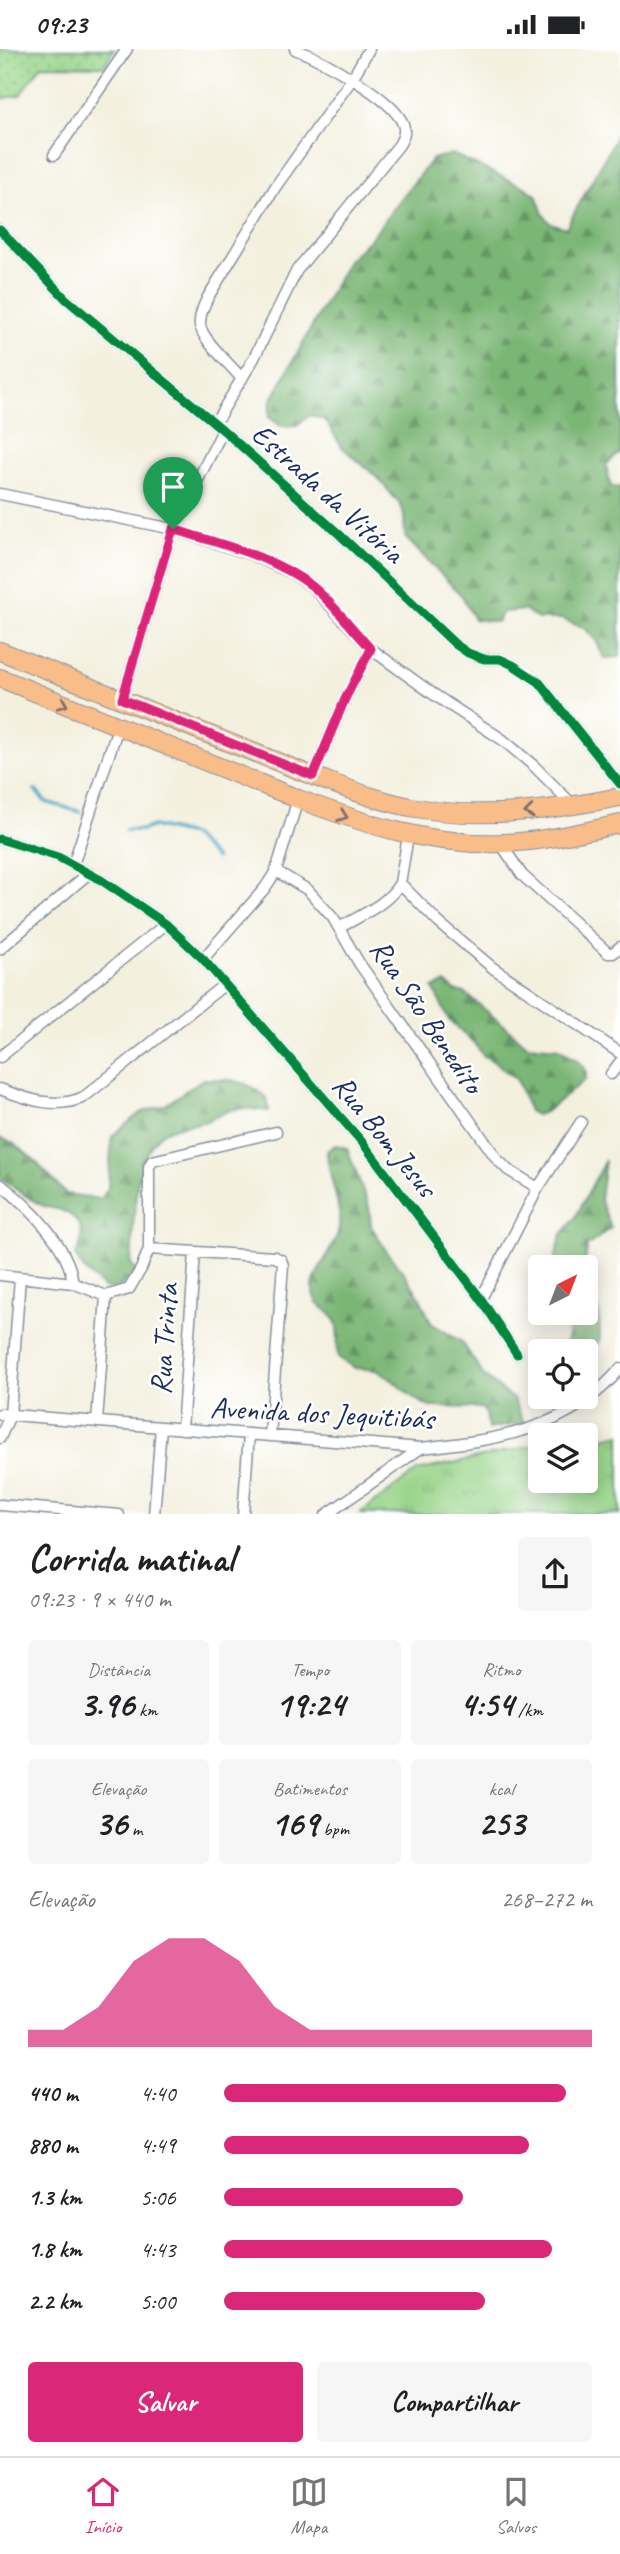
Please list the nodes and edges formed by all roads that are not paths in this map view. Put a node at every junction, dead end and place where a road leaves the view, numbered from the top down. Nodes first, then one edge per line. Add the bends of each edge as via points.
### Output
1 (127, 49) edge
2 (295, 49) edge
3 (369, 49) edge
4 (307, 51) edge
5 (352, 79) junction
6 (54, 155) dead end
7 (0, 230) edge
8 (242, 379) junction
9 (219, 426) junction
10 (0, 494) edge
11 (173, 529) junction
12 (371, 649) junction
13 (0, 650) edge
14 (0, 678) edge
15 (122, 699) junction
16 (118, 727) junction
17 (313, 776) junction
18 (620, 784) edge
19 (620, 797) edge
20 (298, 799) junction
21 (574, 806) junction
22 (616, 829) edge
23 (579, 832) junction
24 (408, 836) junction
25 (0, 839) edge
26 (501, 843) junction
27 (73, 865) junction
28 (276, 871) junction
29 (89, 873) junction
30 (400, 883) junction
31 (166, 924) junction
32 (340, 928) junction
33 (620, 947) edge
34 (0, 949) edge
35 (203, 959) junction
36 (225, 984) junction
37 (620, 1053) edge
38 (0, 1056) edge
39 (620, 1062) edge
40 (611, 1074) dead end
41 (0, 1089) edge
42 (581, 1122) dead end
43 (276, 1132) dead end
44 (0, 1184) edge
45 (538, 1188) junction
46 (149, 1249) junction
47 (195, 1253) junction
48 (0, 1275) edge
49 (20, 1277) junction
50 (73, 1283) junction
51 (106, 1296) junction
52 (481, 1299) junction
53 (517, 1354) dead end
54 (620, 1370) edge
55 (5, 1415) edge
56 (97, 1422) junction
57 (161, 1427) junction
58 (182, 1429) junction
59 (249, 1434) junction
60 (270, 1436) junction
61 (0, 1438) edge
62 (421, 1448) junction
63 (0, 1505) edge
64 (69, 1512) edge
65 (119, 1514) edge
66 (154, 1514) edge
67 (243, 1514) edge
68 (326, 1514) edge

1 - 6 street
2 - 4 street
3 - 5 street
4 - 5 street
5 - 8 street via 276,186 202,311 199,323 203,333
5 - 8 street via 397,115 404,135 297,270
7 - 9 street, Estrada da Vitória via 66,299
8 - 9 street
9 - 11 street
9 - 18 street, Estrada da Vitória via 455,644 484,659 500,659 539,682
10 - 11 street
11 - 12 street via 292,573 313,587
11 - 15 street
12 - 17 street
12 - 21 street via 503,740
13 - 15 main road
14 -> 16 main road
15 - 17 main road
16 - 20 main road
16 - 27 street
21 -> 17 main road via 511,814 442,812 389,802
19 - 21 main road
20 -> 24 main road
20 - 28 street
21 - 23 main road
22 - 23 main road
23 - 26 main road
24 - 26 main road
24 - 30 street
25 - 27 street, Rua Bom Jesus
26 - 33 street via 522,875 608,953
27 - 29 street, Rua Bom Jesus
28 - 32 street, Rua São Benedito via 308,890
28 - 35 street
29 - 31 street, Rua Bom Jesus
29 - 34 street
30 - 32 street via 387,900
30 - 37 street via 493,968
31 - 35 street, Rua Bom Jesus
31 - 38 street
32 - 45 street, Rua São Benedito via 359,963 497,1159
35 - 36 street, Rua Bom Jesus
36 - 41 street via 84,1097 71,1103 40,1101
36 - 52 street, Rua Bom Jesus via 362,1142
39 - 40 street
42 - 45 street
43 - 46 street via 152,1161
44 - 50 street via 32,1211 68,1262
45 - 52 street
46 - 47 street
46 - 51 street via 129,1289
47 - 58 street, Rua Trinta
47 - 60 street via 281,1260
48 - 49 street
49 - 50 street
49 - 55 street
50 - 51 street
51 - 56 street
52 - 53 street, Rua Bom Jesus
54 - 62 street, Avenida dos Jequitibás via 590,1397 537,1427
55 - 56 street, Avenida dos Jequitibás
55 - 61 street
56 - 57 street, Avenida dos Jequitibás
57 - 58 street, Avenida dos Jequitibás
57 - 66 street
58 - 59 street, Avenida dos Jequitibás
59 - 60 street, Avenida dos Jequitibás
59 - 67 street
60 - 62 street, Avenida dos Jequitibás
62 - 68 street
63 - 64 street
64 - 65 street

